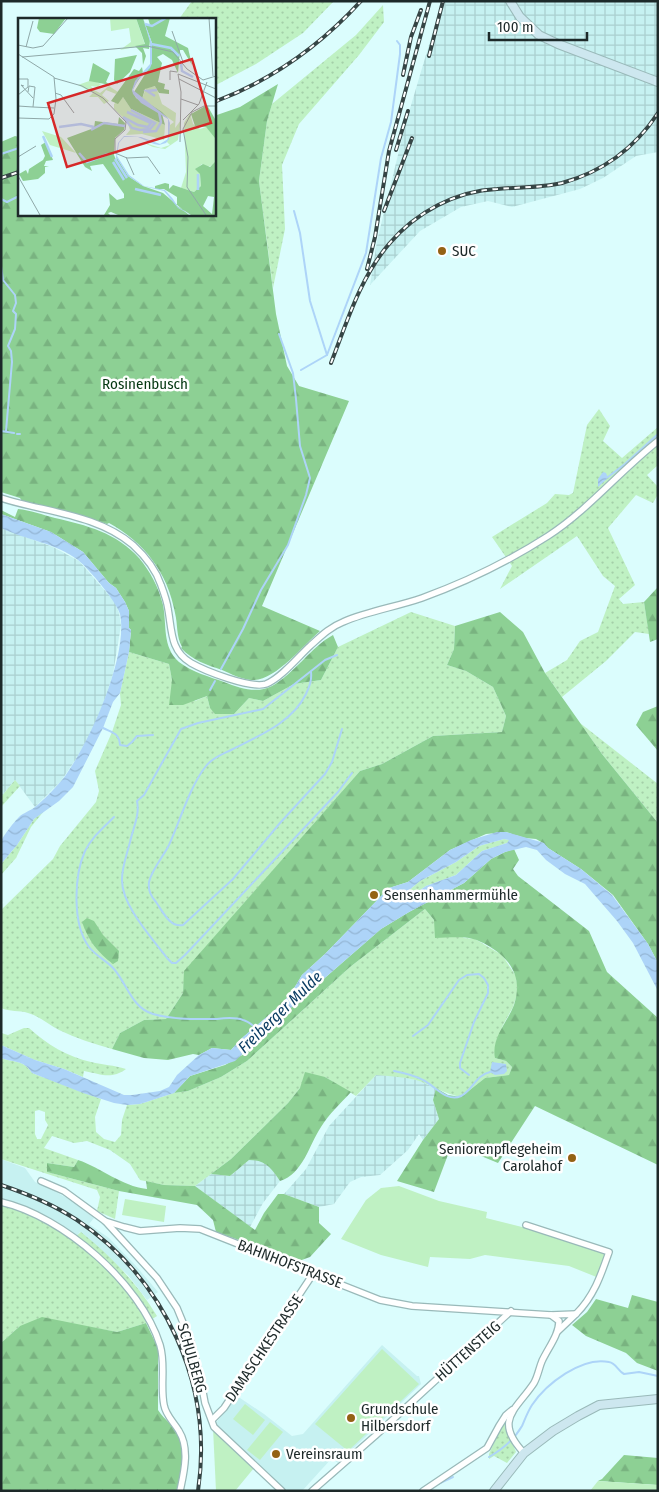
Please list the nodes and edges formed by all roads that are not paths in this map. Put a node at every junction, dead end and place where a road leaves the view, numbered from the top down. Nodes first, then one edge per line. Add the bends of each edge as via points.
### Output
1 (510, 1) edge
2 (658, 82) edge
3 (658, 441) edge
4 (1, 498) edge
5 (41, 1181) dead end
6 (1, 1202) edge
7 (105, 1221) junction
8 (526, 1225) dead end
9 (314, 1274) junction
10 (511, 1311) junction
11 (576, 1314) junction
12 (551, 1315) junction
13 (557, 1331) junction
14 (657, 1401) edge
15 (512, 1410) junction
16 (212, 1420) junction
17 (524, 1453) junction
18 (180, 1491) edge
19 (282, 1491) edge
20 (312, 1491) edge
21 (423, 1491) edge
22 (494, 1491) edge

1 - 2 main road via 520,17 539,35
3 - 4 street via 548,536 468,580 422,598 343,621 330,628 265,684 244,684 192,664 182,656 173,642 161,583 142,554 122,537 97,524
5 - 7 street, BAHNHOFSTRASSE via 64,1192
6 - 18 street via 44,1220 73,1238 113,1272 142,1309 162,1352 166,1412 183,1441 185,1454
7 - 9 street, BAHNHOFSTRASSE via 140,1231 200,1230
7 - 16 street, SCHULBERG via 157,1278 177,1308 191,1342 205,1404
8 - 11 street via 609,1252 594,1292
9 - 10 street, BAHNHOFSTRASSE via 380,1300 412,1306
9 - 16 street, DAMASCHKESTRASSE via 224,1408
10 - 12 street, BAHNHOFSTRASSE
10 - 20 street, HÜTTENSTEIG
11 - 12 street, BAHNHOFSTRASSE
11 - 13 street
12 - 13 street via 559,1321
13 - 15 street via 535,1382
14 - 17 main road via 599,1405 552,1431
15 - 17 street via 511,1434
15 - 21 street via 487,1448
16 - 19 street, SCHULBERG via 214,1427
17 - 22 main road

